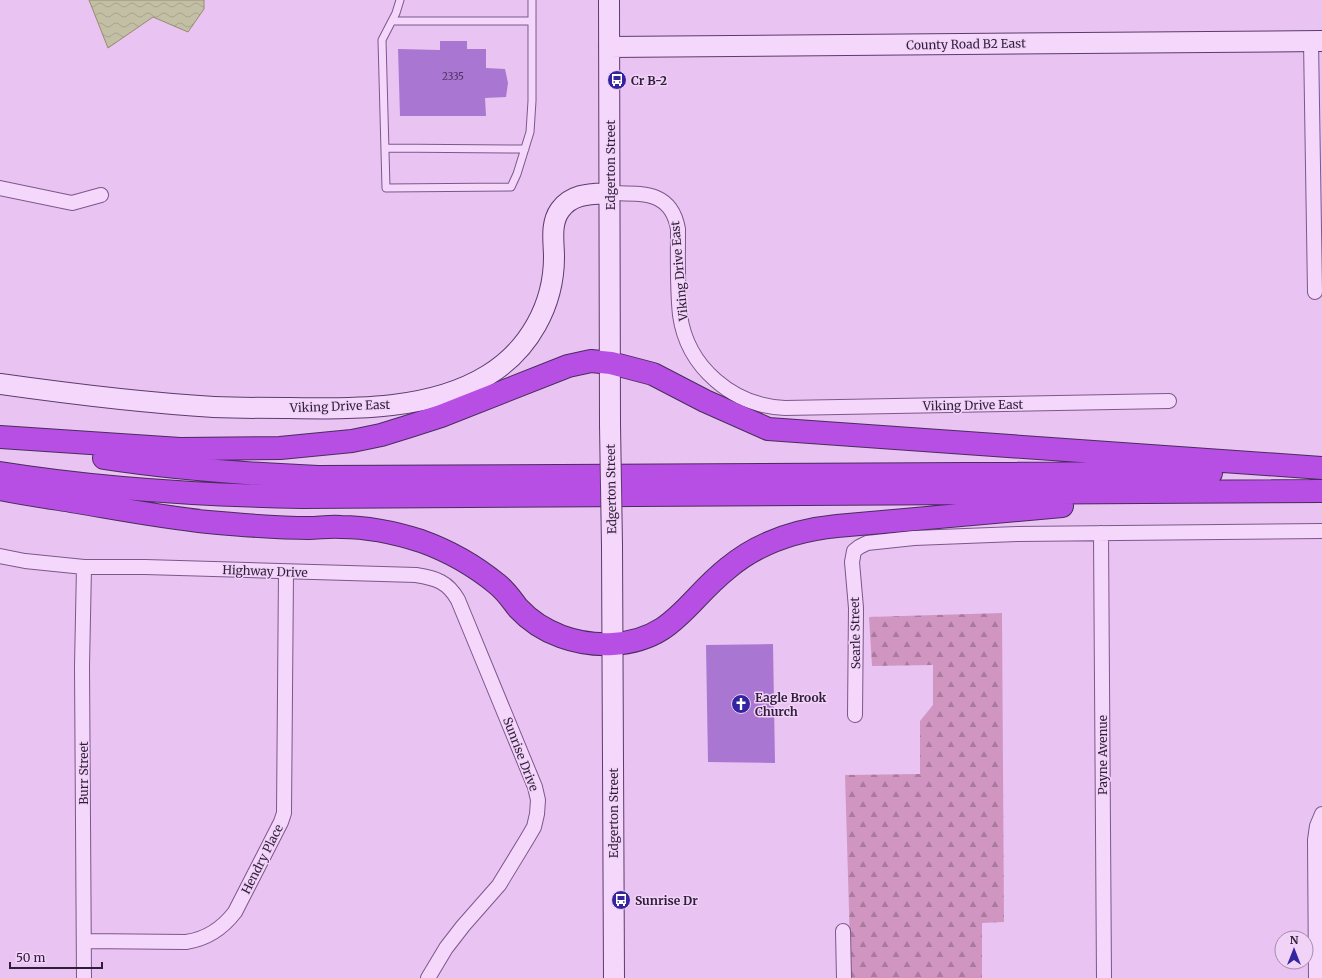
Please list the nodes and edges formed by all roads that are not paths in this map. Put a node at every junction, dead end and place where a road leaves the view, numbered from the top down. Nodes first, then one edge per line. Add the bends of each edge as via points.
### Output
1 (400, 0) edge
2 (532, 0) edge
3 (609, 0) edge
4 (392, 21) junction
5 (532, 21) junction
6 (1316, 41) edge
7 (609, 47) junction
8 (385, 148) junction
9 (525, 149) junction
10 (0, 188) edge
11 (610, 193) junction
12 (101, 195) dead end
13 (1315, 292) dead end
14 (611, 363) junction
15 (0, 384) edge
16 (1170, 401) dead end
17 (0, 437) edge
18 (0, 441) edge
19 (1322, 468) edge
20 (1322, 473) edge
21 (0, 474) edge
22 (0, 489) edge
23 (1322, 491) edge
24 (1236, 492) junction
25 (1322, 531) edge
26 (1101, 533) junction
27 (0, 556) edge
28 (84, 567) junction
29 (286, 572) junction
30 (444, 583) joint
31 (612, 644) junction
32 (855, 715) dead end
33 (1322, 814) edge
34 (843, 932) dead end
35 (84, 941) junction
36 (1319, 962) edge
37 (84, 978) edge
38 (428, 978) edge
39 (614, 978) edge
40 (844, 978) edge
41 (1104, 978) edge
42 (1316, 978) edge

1 - 4 lane
2 - 5 lane
3 - 7 street, Edgerton Street
4 - 5 lane
4 - 8 lane via 382,40
5 - 9 lane via 532,101 530,132
6 - 7 street, County Road B2 East
6 - 13 street
7 - 11 street, Edgerton Street
8 - 9 lane
8 - 9 lane via 386,188 512,187
10 - 12 street via 72,203
11 - 14 street, Edgerton Street
11 - 15 street, Viking Drive East via 572,199 559,211 553,228 553,272 549,296 532,333 502,366 487,376 447,394 420,401 365,408 222,407 119,399
11 - 16 street, Viking Drive East via 651,195 663,201 672,211 678,229 679,298 684,333 691,349 712,378 742,398 785,408
14 - 17 highway via 591,361 568,366 416,424 345,442 280,448 180,449
14 - 19 highway via 653,374 768,429
14 - 31 street, Edgerton Street, bridge
18 - 20 highway via 180,468 318,477
21 - 24 highway via 168,492 302,497
22 - 31 highway via 206,522 340,527 398,534 448,552 471,565 507,592 518,608 547,630 581,643
23 - 24 highway
24 - 31 highway via 906,519 818,528 796,533 747,554 728,567 660,632 628,643
25 - 26 street
26 - 32 street, Searle Street via 914,538 867,543 859,547 854,551 852,562 856,608
26 - 41 street, Payne Avenue
27 - 28 street, Highway Drive
28 - 29 street, Highway Drive
28 - 35 street, Burr Street
29 - 30 street, Highway Drive via 416,575 432,577
29 - 35 street, Hendry Place via 284,813 282,822 235,912 219,929 195,941
30 - 38 street, Sunrise Drive via 458,600 535,787 538,800 534,827 499,884 446,948
31 - 39 street, Edgerton Street
33 - 36 street via 1315,840
34 - 40 street
35 - 37 street, Burr Street
36 - 42 street

